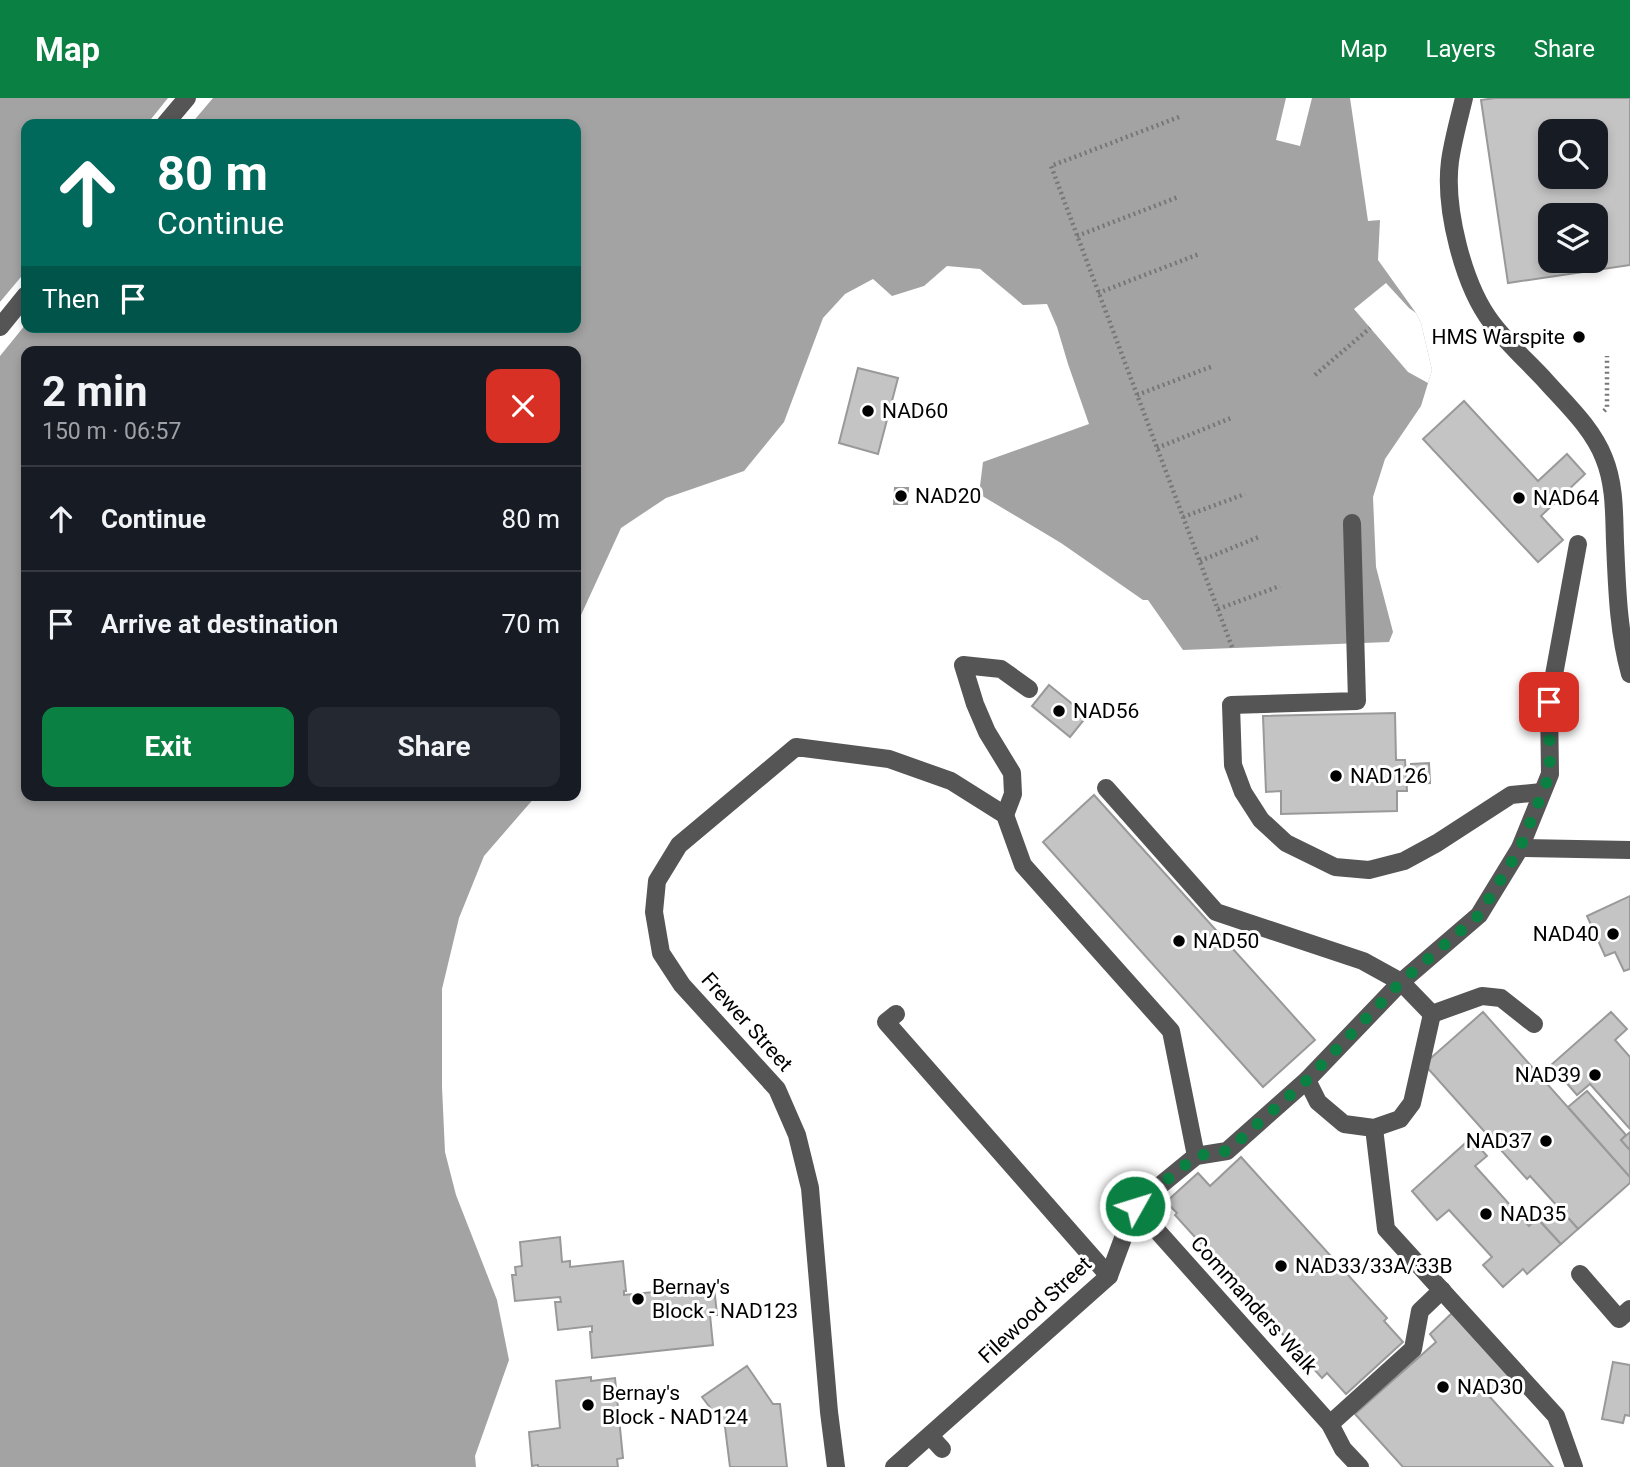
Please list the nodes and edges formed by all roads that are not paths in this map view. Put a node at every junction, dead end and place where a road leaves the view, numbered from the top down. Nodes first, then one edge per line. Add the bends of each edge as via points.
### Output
1 (187, 98) edge
2 (1464, 98) edge
3 (169, 119) edge
4 (21, 301) edge
5 (0, 327) edge
6 (1352, 523) dead end
7 (1578, 544) dead end
8 (1630, 674) edge
9 (1029, 689) dead end
10 (1106, 788) dead end
11 (1542, 792) junction
12 (1005, 815) junction
13 (1520, 848) junction
14 (1630, 850) edge
15 (1401, 982) junction
16 (896, 1014) dead end
17 (1432, 1014) junction
18 (1534, 1024) dead end
19 (1307, 1080) junction
20 (1374, 1128) junction
21 (1196, 1156) junction
22 (1135, 1206) junction
23 (1580, 1274) dead end
24 (1109, 1276) junction
25 (1442, 1290) junction
26 (1630, 1309) edge
27 (1333, 1430) junction
28 (836, 1467) edge
29 (894, 1467) edge
30 (1360, 1467) edge
31 (1574, 1467) edge

1 - 3 lane
2 - 8 lane via 1450,162 1450,201 1463,264 1491,322 1589,430 1605,458 1614,504 1620,623
4 - 5 lane
6 - 11 lane via 1357,701 1231,705 1233,765 1261,820 1286,843 1335,867 1369,870 1404,861 1511,795
7 - 11 lane via 1549,702 1550,774
9 - 12 lane via 1001,669 963,664 987,732 1012,773 1013,794
10 - 15 lane via 1216,912 1363,961
11 - 13 lane
12 - 21 lane via 1038,893 1157,1026 1171,1031
12 - 28 lane, Frewer Street via 951,781 889,759 796,747 679,845 657,881 654,912 661,953 682,985 777,1088 797,1135 810,1188
13 - 14 lane
13 - 15 lane via 1479,915
15 - 17 lane
15 - 19 lane
16 - 24 lane via 886,1022 923,1054 982,1121
17 - 18 lane via 1482,996 1501,998
17 - 20 lane via 1412,1103 1400,1119
19 - 20 lane via 1318,1102 1344,1124
19 - 21 lane via 1227,1151
20 - 25 lane via 1386,1229
21 - 22 lane
22 - 24 lane, Filewood Street
22 - 27 lane, Commanders Walk
23 - 26 lane via 1619,1319
24 - 29 lane, Filewood Street via 1071,1322 1004,1382 936,1442
25 - 27 lane via 1420,1311 1413,1349
25 - 31 lane via 1556,1416
27 - 30 lane, Commanders Walk

